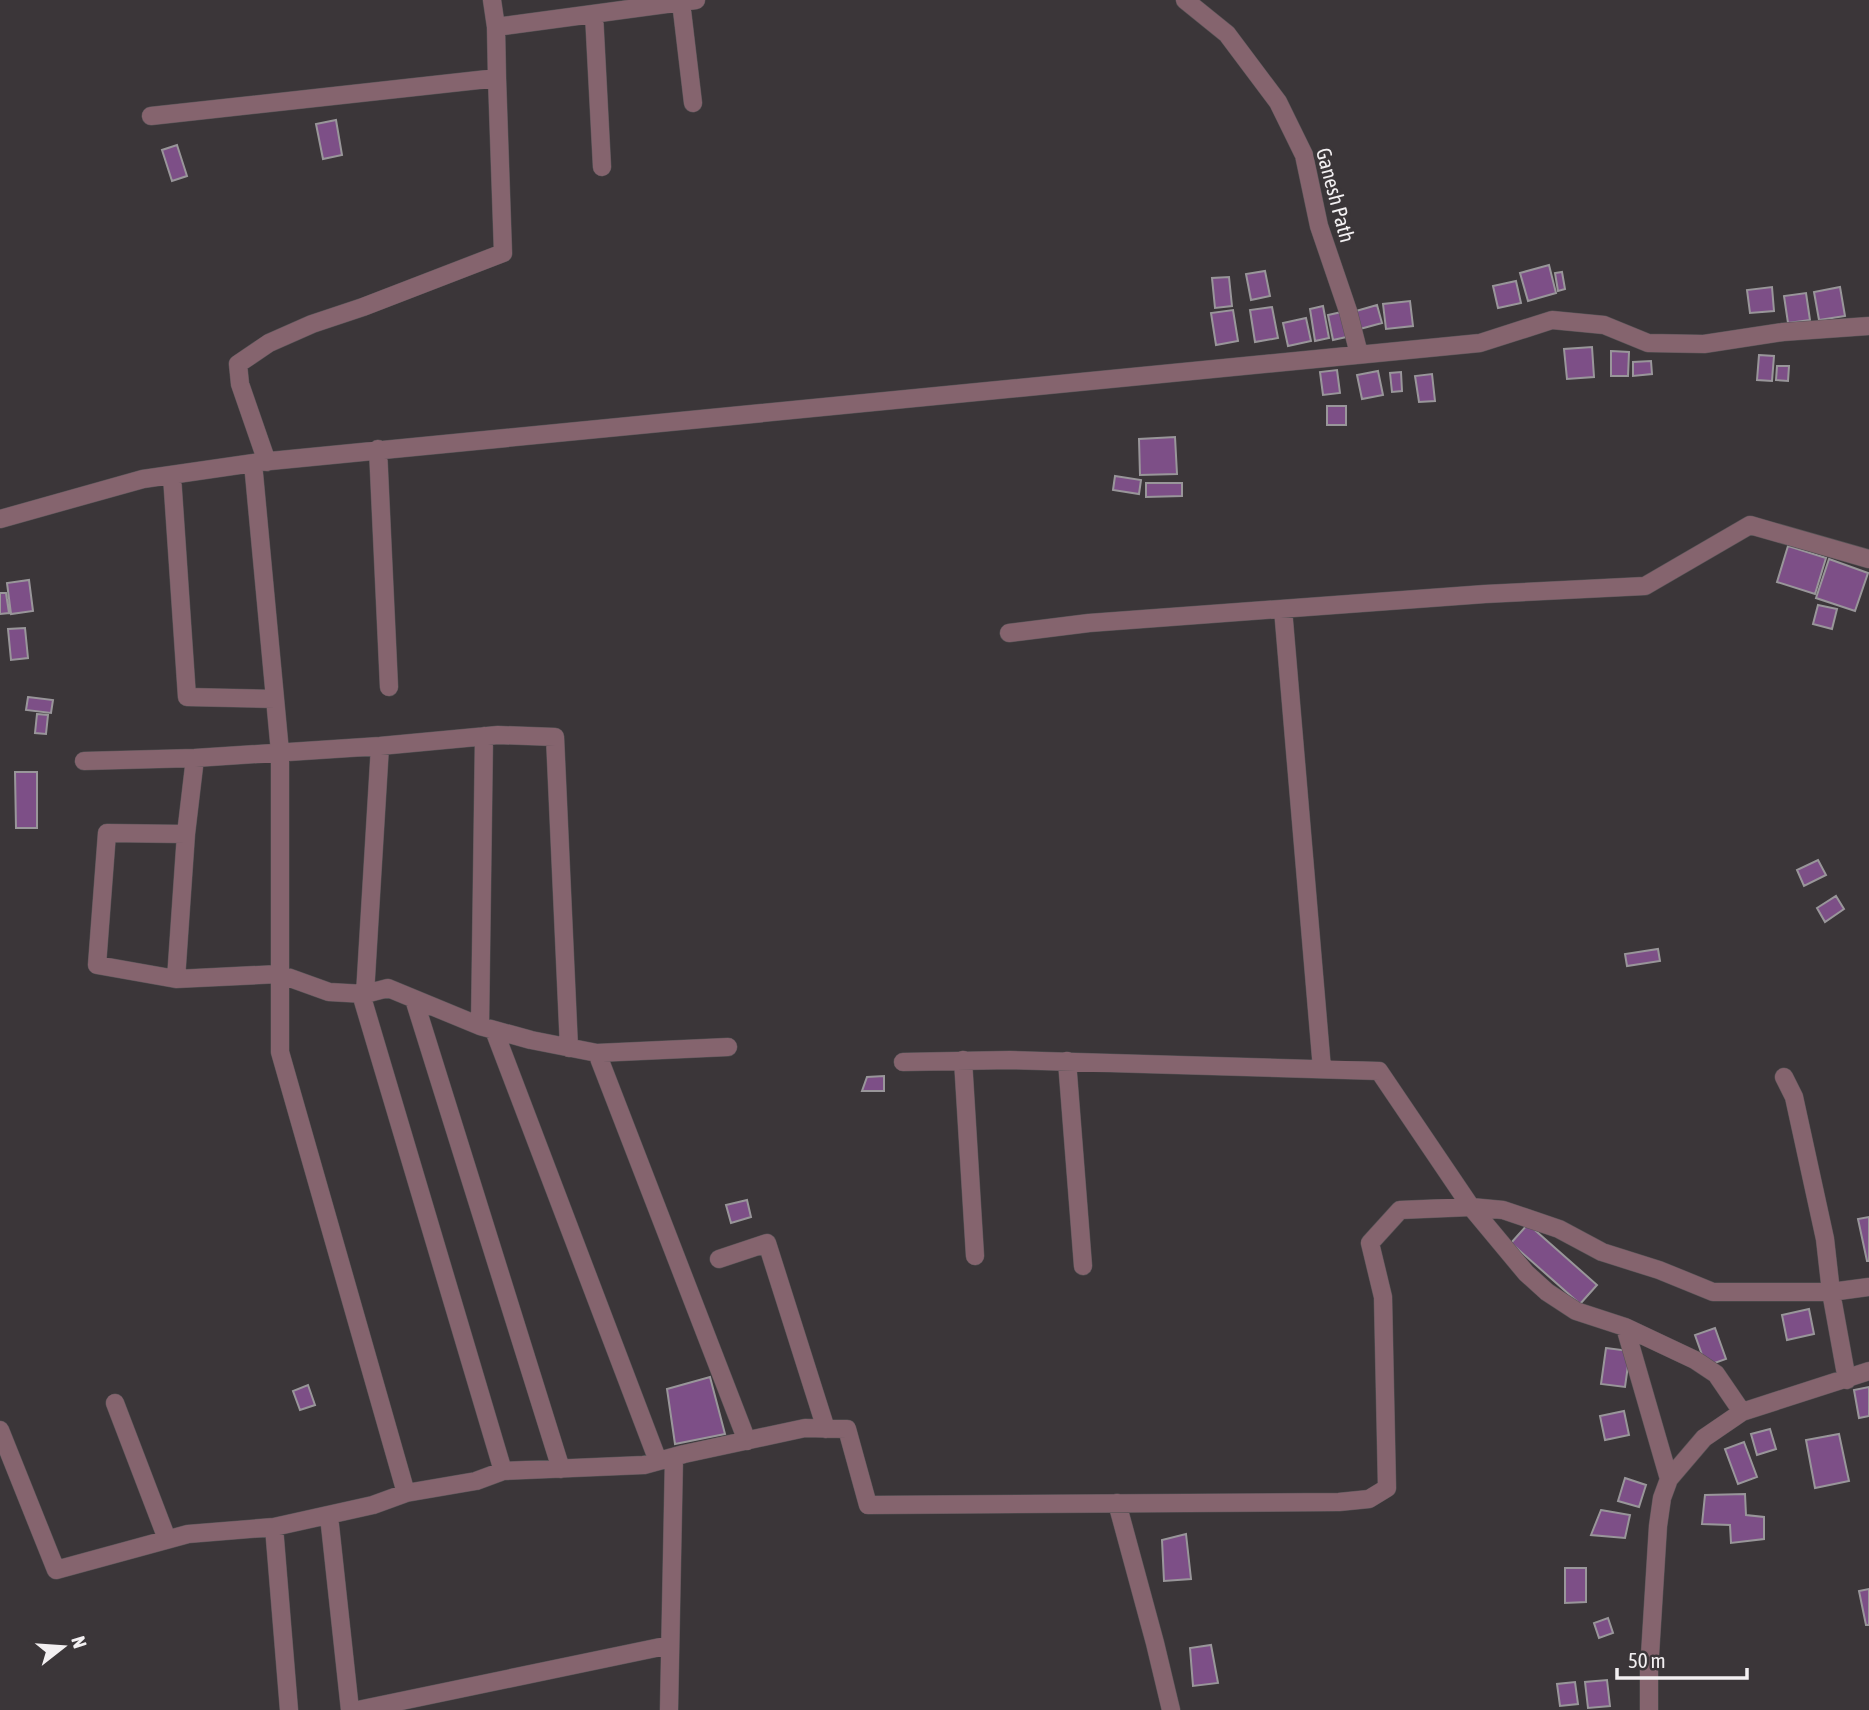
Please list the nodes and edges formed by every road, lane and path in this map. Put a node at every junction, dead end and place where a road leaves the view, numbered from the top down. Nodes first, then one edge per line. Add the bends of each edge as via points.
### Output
1 (492, 0) edge
2 (1185, 0) edge
3 (688, 1) edge
4 (594, 13) junction
5 (496, 27) junction
6 (498, 78) junction
7 (693, 103) dead end
8 (151, 116) dead end
9 (602, 167) dead end
10 (1869, 326) edge
11 (1359, 354) junction
12 (378, 449) junction
13 (260, 462) junction
14 (172, 476) junction
15 (0, 519) edge
16 (1869, 559) edge
17 (1283, 609) junction
18 (1009, 633) dead end
19 (389, 687) dead end
20 (275, 699) junction
21 (484, 736) junction
22 (380, 746) junction
23 (280, 752) junction
24 (195, 758) junction
25 (84, 761) dead end
26 (186, 834) junction
27 (279, 974) junction
28 (176, 979) junction
29 (363, 994) junction
30 (414, 999) junction
31 (487, 1028) junction
32 (728, 1047) dead end
33 (569, 1048) junction
34 (597, 1053) junction
35 (962, 1060) junction
36 (1067, 1061) junction
37 (903, 1062) dead end
38 (1322, 1069) junction
39 (1784, 1077) dead end
40 (1471, 1207) junction
41 (975, 1256) dead end
42 (719, 1259) dead end
43 (1083, 1266) dead end
44 (1869, 1287) edge
45 (1831, 1292) junction
46 (1625, 1327) junction
47 (1869, 1371) edge
48 (1847, 1380) junction
49 (115, 1404) dead end
50 (1742, 1412) junction
51 (826, 1429) junction
52 (0, 1430) edge
53 (747, 1441) junction
54 (666, 1459) junction
55 (561, 1469) junction
56 (503, 1471) junction
57 (1669, 1479) junction
58 (406, 1493) junction
59 (1117, 1503) junction
60 (329, 1516) junction
61 (274, 1527) junction
62 (167, 1539) junction
63 (670, 1646) junction
64 (289, 1710) edge
65 (350, 1710) edge
66 (359, 1710) edge
67 (669, 1710) edge
68 (1171, 1710) edge
69 (1649, 1710) edge

1 - 5 street
2 - 11 street, Ganesh Path via 1227,34 1278,102 1304,155 1319,226
3 - 4 street
3 - 7 street
4 - 5 street
4 - 9 street
5 - 6 street
6 - 8 street
6 - 13 street via 503,253 312,324 269,343 238,364
10 - 11 street via 1704,344 1648,343 1604,326 1552,320 1480,343
11 - 12 street
12 - 13 street
12 - 19 street
13 - 14 street
13 - 20 street
14 - 15 street via 143,479
14 - 20 street via 187,697
16 - 17 street via 1750,526 1645,586
17 - 18 street
17 - 38 street
20 - 23 street
21 - 22 street
21 - 31 street
21 - 33 street via 555,737
22 - 23 street
22 - 29 street
23 - 24 street
23 - 27 street
24 - 25 street
24 - 26 street
26 - 28 street
26 - 28 street via 107,833 97,965
27 - 28 street
27 - 29 street via 329,992
27 - 58 street via 280,1052
29 - 30 street via 388,988
29 - 56 street
30 - 31 street
30 - 55 street
31 - 33 street
31 - 54 street
32 - 34 street
33 - 34 street
34 - 53 street
35 - 36 street
35 - 37 street
35 - 41 street
36 - 38 street
36 - 43 street
38 - 40 street via 1379,1071
39 - 45 street via 1794,1097 1825,1239
40 - 45 street via 1503,1210 1559,1229 1602,1252 1713,1292
40 - 46 street via 1547,1292 1576,1311
40 - 59 street via 1399,1210 1370,1243 1382,1297 1387,1488 1369,1499 1339,1502
42 - 51 street via 767,1244
44 - 45 street
45 - 48 street
46 - 50 street via 1716,1374
46 - 57 street
47 - 48 street
48 - 50 street
49 - 62 street
50 - 57 street via 1704,1438
51 - 53 street via 805,1428
51 - 59 street via 847,1429 868,1505
52 - 62 street via 55,1570
53 - 54 street
54 - 55 street via 644,1465
54 - 63 street
55 - 56 street
56 - 58 street via 476,1481
57 - 69 street via 1658,1525
58 - 60 street
59 - 68 street
60 - 61 street
60 - 65 street
61 - 62 street
61 - 64 street
63 - 66 street
63 - 67 street

